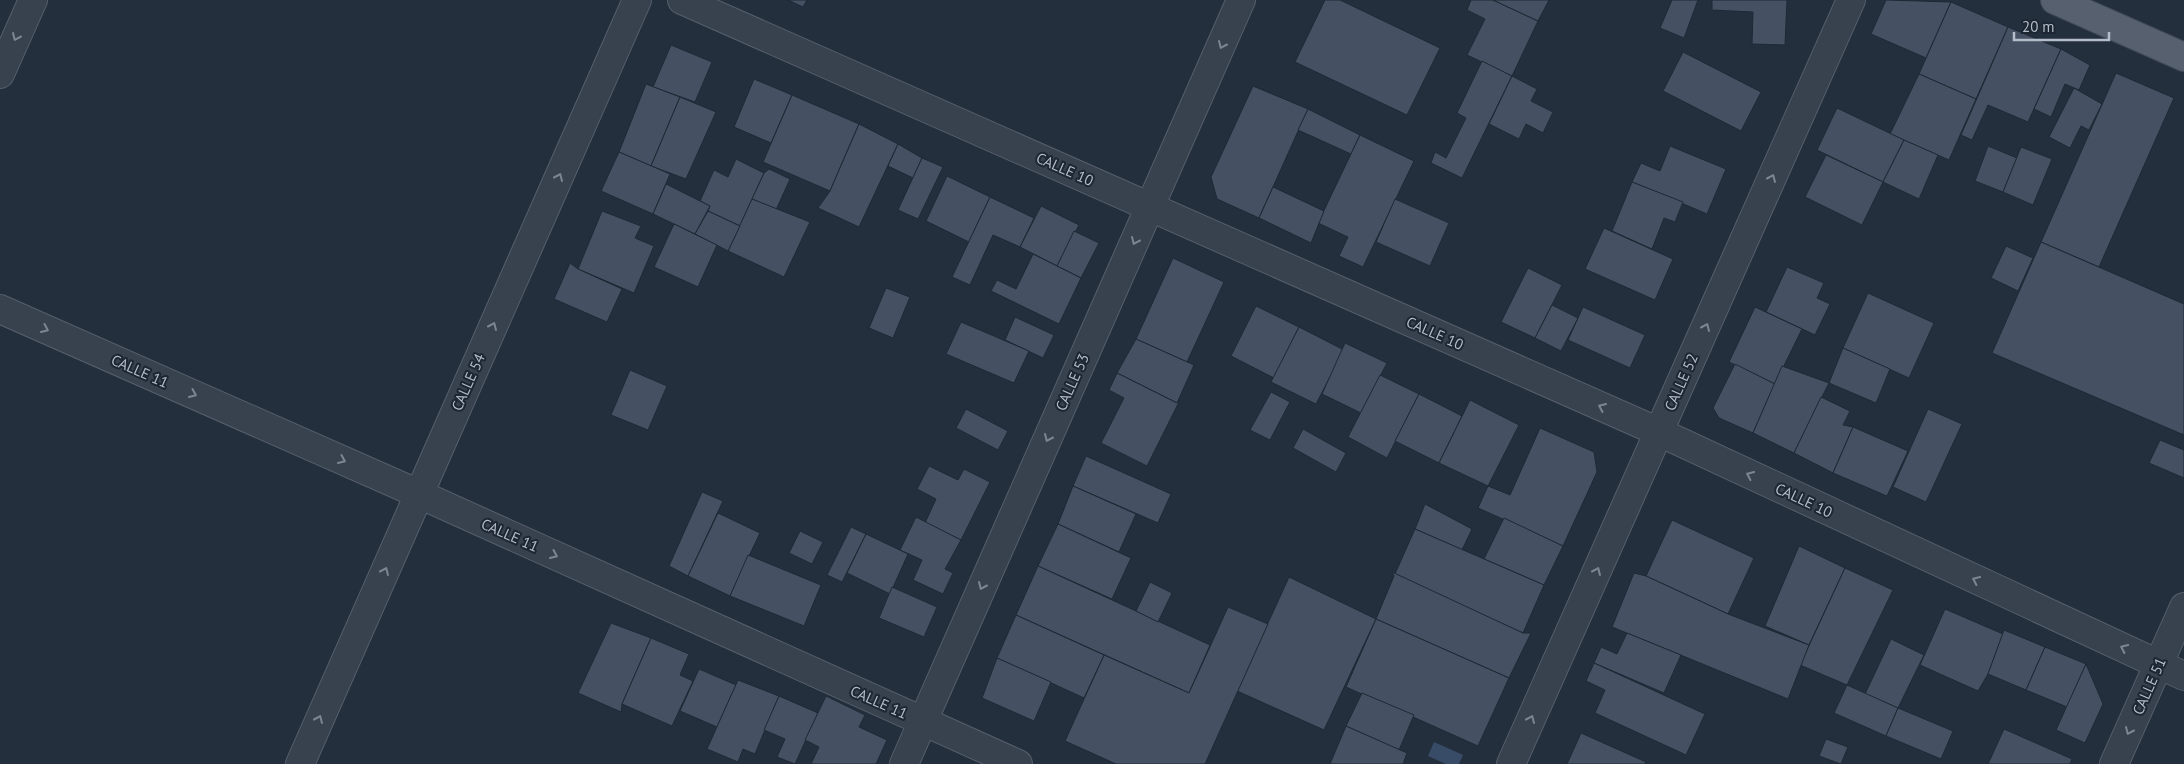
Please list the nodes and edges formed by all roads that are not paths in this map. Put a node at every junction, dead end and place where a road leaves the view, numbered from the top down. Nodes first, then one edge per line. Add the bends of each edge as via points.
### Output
1 (32, 0) edge
2 (637, 0) edge
3 (682, 0) edge
4 (1241, 0) edge
5 (1851, 0) edge
6 (2055, 0) edge
7 (2184, 57) edge
8 (0, 74) edge
9 (1150, 206) junction
10 (0, 309) edge
11 (1659, 432) junction
12 (419, 494) junction
13 (2184, 607) edge
14 (2159, 664) junction
15 (2184, 676) edge
16 (922, 722) junction
17 (300, 764) edge
18 (904, 764) edge
19 (1018, 764) edge
20 (1511, 764) edge
21 (2114, 764) edge

1 -> 8 street
12 -> 2 street, CALLE 54
3 - 9 street, CALLE 10
4 -> 9 street, CALLE 53
11 -> 5 street, CALLE 52
6 - 7 main road
11 -> 9 street, CALLE 10
9 -> 16 street, CALLE 53
10 -> 12 street, CALLE 11
14 -> 11 street, CALLE 10
20 -> 11 street, CALLE 52
12 -> 16 street, CALLE 11
17 -> 12 street, CALLE 54
13 - 14 street, CALLE 51
14 - 15 street, CALLE 10
14 -> 21 street, CALLE 51
16 - 18 street, CALLE 53
16 - 19 street, CALLE 11

